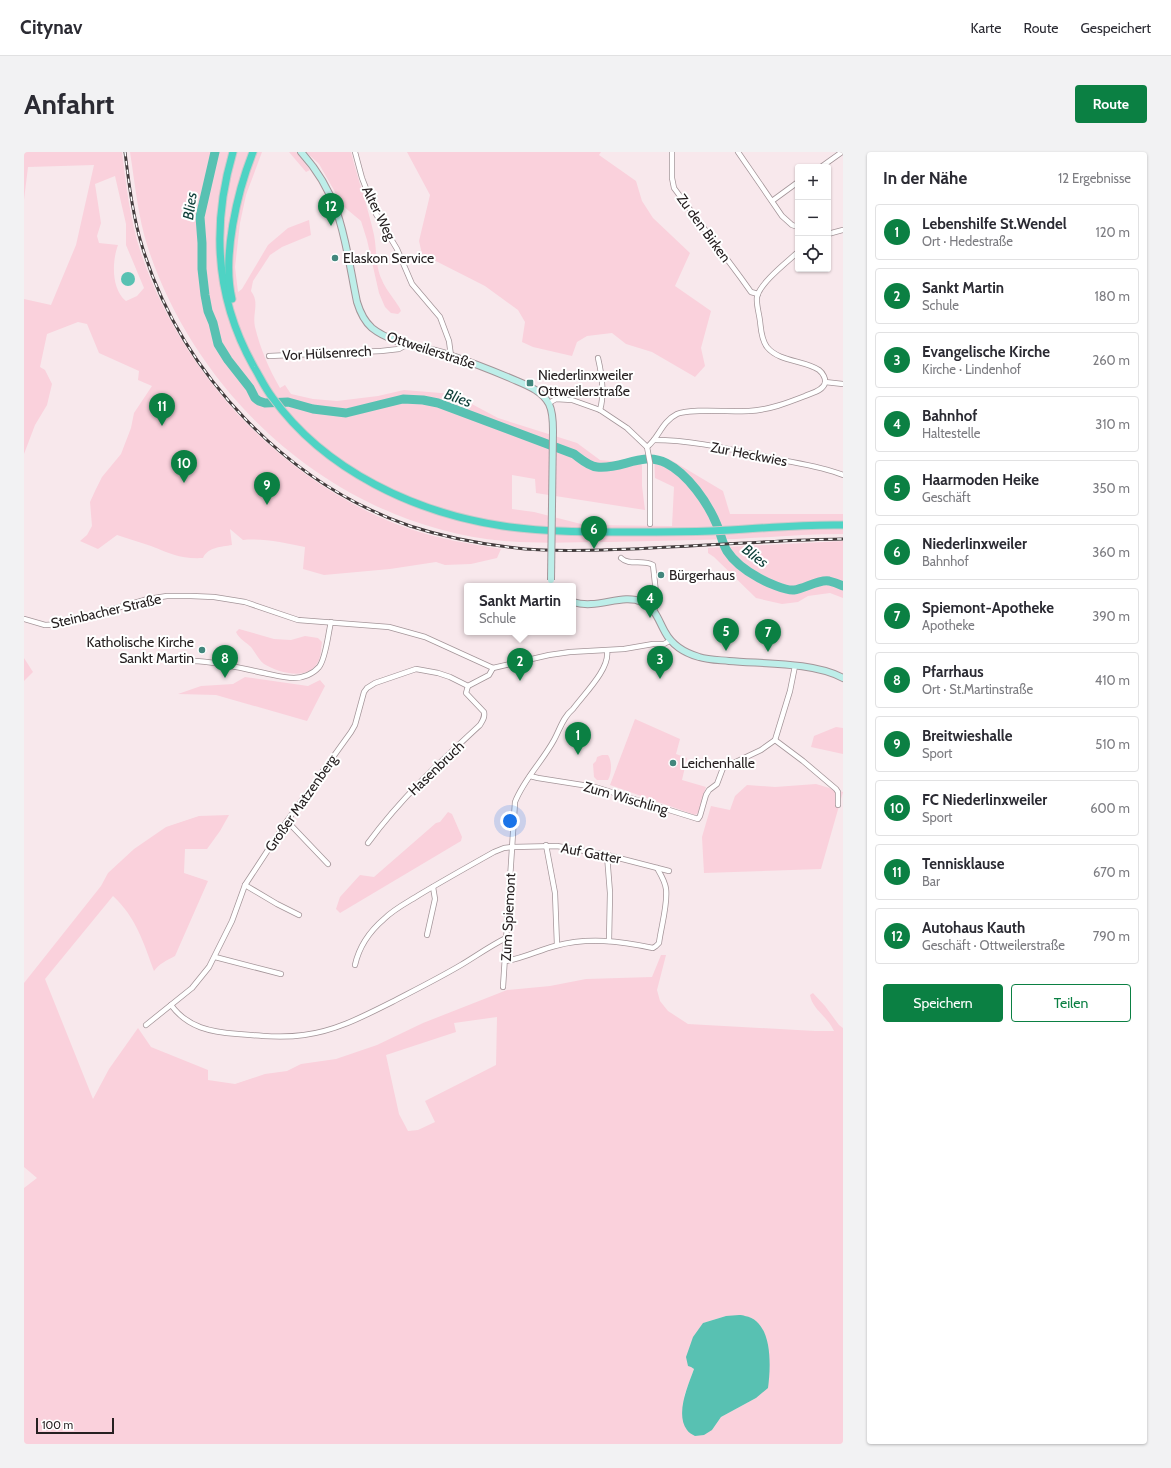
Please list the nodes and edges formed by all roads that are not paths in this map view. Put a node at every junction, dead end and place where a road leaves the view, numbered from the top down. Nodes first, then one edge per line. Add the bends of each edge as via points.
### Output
1 (233, 152) edge
2 (253, 152) edge
3 (301, 152) edge
4 (356, 152) edge
5 (672, 152) edge
6 (738, 152) edge
7 (842, 152) edge
8 (825, 164) edge
9 (795, 184) edge
10 (772, 201) junction
11 (795, 226) edge
12 (843, 230) edge
13 (831, 233) edge
14 (795, 255) edge
15 (758, 294) junction
16 (408, 344) junction
17 (269, 356) dead end
18 (451, 356) junction
19 (598, 358) dead end
20 (261, 380) junction
21 (825, 382) junction
22 (843, 384) edge
23 (549, 403) junction
24 (600, 410) junction
25 (654, 440) junction
26 (647, 447) junction
27 (843, 475) edge
28 (650, 524) dead end
29 (843, 525) edge
30 (621, 558) dead end
31 (552, 583) edge
32 (576, 603) edge
33 (654, 610) junction
34 (24, 619) edge
35 (331, 622) junction
36 (671, 640) junction
37 (607, 651) junction
38 (194, 661) dead end
39 (795, 666) junction
40 (494, 668) junction
41 (843, 678) edge
42 (468, 686) junction
43 (775, 740) junction
44 (530, 776) junction
45 (838, 805) dead end
46 (287, 821) junction
47 (368, 844) dead end
48 (546, 846) junction
49 (512, 847) junction
50 (607, 855) junction
51 (328, 864) dead end
52 (657, 868) junction
53 (669, 871) dead end
54 (245, 885) junction
55 (434, 887) junction
56 (300, 915) dead end
57 (427, 936) dead end
58 (506, 938) junction
59 (609, 941) junction
60 (558, 945) junction
61 (215, 957) junction
62 (506, 961) junction
63 (355, 965) dead end
64 (281, 974) dead end
65 (503, 986) dead end
66 (171, 1005) junction
67 (146, 1026) dead end

1 - 20 highway via 221,207 222,274 233,320
2 - 20 highway via 240,188 232,232 229,269 230,293 236,319
3 - 16 main road, Ottweilerstraße via 325,184 340,219 360,312 372,328
4 - 18 street, Alter Weg via 362,178 376,214 397,249 412,284 440,317 450,341
5 - 15 street, Zu den Birken via 674,188 751,292
6 - 10 street
7 - 8 street
9 - 10 street
10 - 11 street via 787,221
12 - 13 street
14 - 15 street via 768,280
15 - 21 street via 762,335 767,347 785,358 819,370
16 - 17 street, Vor Hülsenrech via 399,349 381,351
16 - 18 main road, Ottweilerstraße
18 - 23 main road, Ottweilerstraße via 530,387
19 - 24 street via 602,378
20 - 29 highway via 281,408 311,440 349,469 396,495 473,521 542,530 586,532 710,531
21 - 22 street
21 - 25 street via 818,390 773,408 748,411 692,411 677,414 663,425
23 - 24 street via 556,399 567,399
23 - 31 main road, bridge via 553,431
24 - 26 street via 627,428
25 - 26 street
25 - 27 street, Zur Heckwies via 716,447
26 - 28 street via 650,463
30 - 33 street via 627,562 653,565 657,602
32 - 33 main road via 589,605 634,599 642,601
33 - 36 main road
34 - 35 street, Steinbacher Straße via 45,625 62,624 148,599 191,596 245,602 295,620
35 - 38 street via 323,661 319,667 305,676 284,677 226,664
35 - 40 street, Steinbacher Straße via 400,629 439,642
36 - 37 street via 664,644
36 - 39 main road via 684,651 703,658
37 - 40 street via 549,654
37 - 44 street, Zum Spiemont via 607,662 602,671 573,709 567,713 554,741
39 - 41 main road via 821,670
39 - 43 street
40 - 42 street via 490,674
42 - 46 street, Großer Matzenberg via 438,673 416,669 382,680 367,688 351,732
42 - 47 street, Hasenbruch via 466,693 484,712 484,720 424,777 386,819
43 - 44 street, Zum Wischling via 761,750 723,768 717,784 706,795 700,816 694,819 595,787
43 - 45 street via 836,789
44 - 49 street, Zum Spiemont via 522,786 516,802
46 - 51 street
46 - 54 street, Großer Matzenberg
48 - 49 street, Auf Gatter
48 - 50 street, Auf Gatter via 575,848
48 - 60 street via 555,893
49 - 55 street, Auf Gatter via 494,852
49 - 58 street, Zum Spiemont
50 - 52 street, Auf Gatter
50 - 59 street
52 - 53 street, Auf Gatter
52 - 59 street via 664,878 666,888 659,943 652,948
54 - 56 street
54 - 61 street, Großer Matzenberg
55 - 57 street via 435,899
55 - 63 street, Auf Gatter via 385,918 364,943
58 - 62 street, Zum Spiemont
58 - 66 street via 372,1012 316,1033 280,1036 208,1030 192,1025
59 - 60 street via 591,940
60 - 62 street
61 - 64 street
61 - 66 street, Großer Matzenberg via 198,982
62 - 65 street, Zum Spiemont
66 - 67 street, Großer Matzenberg

